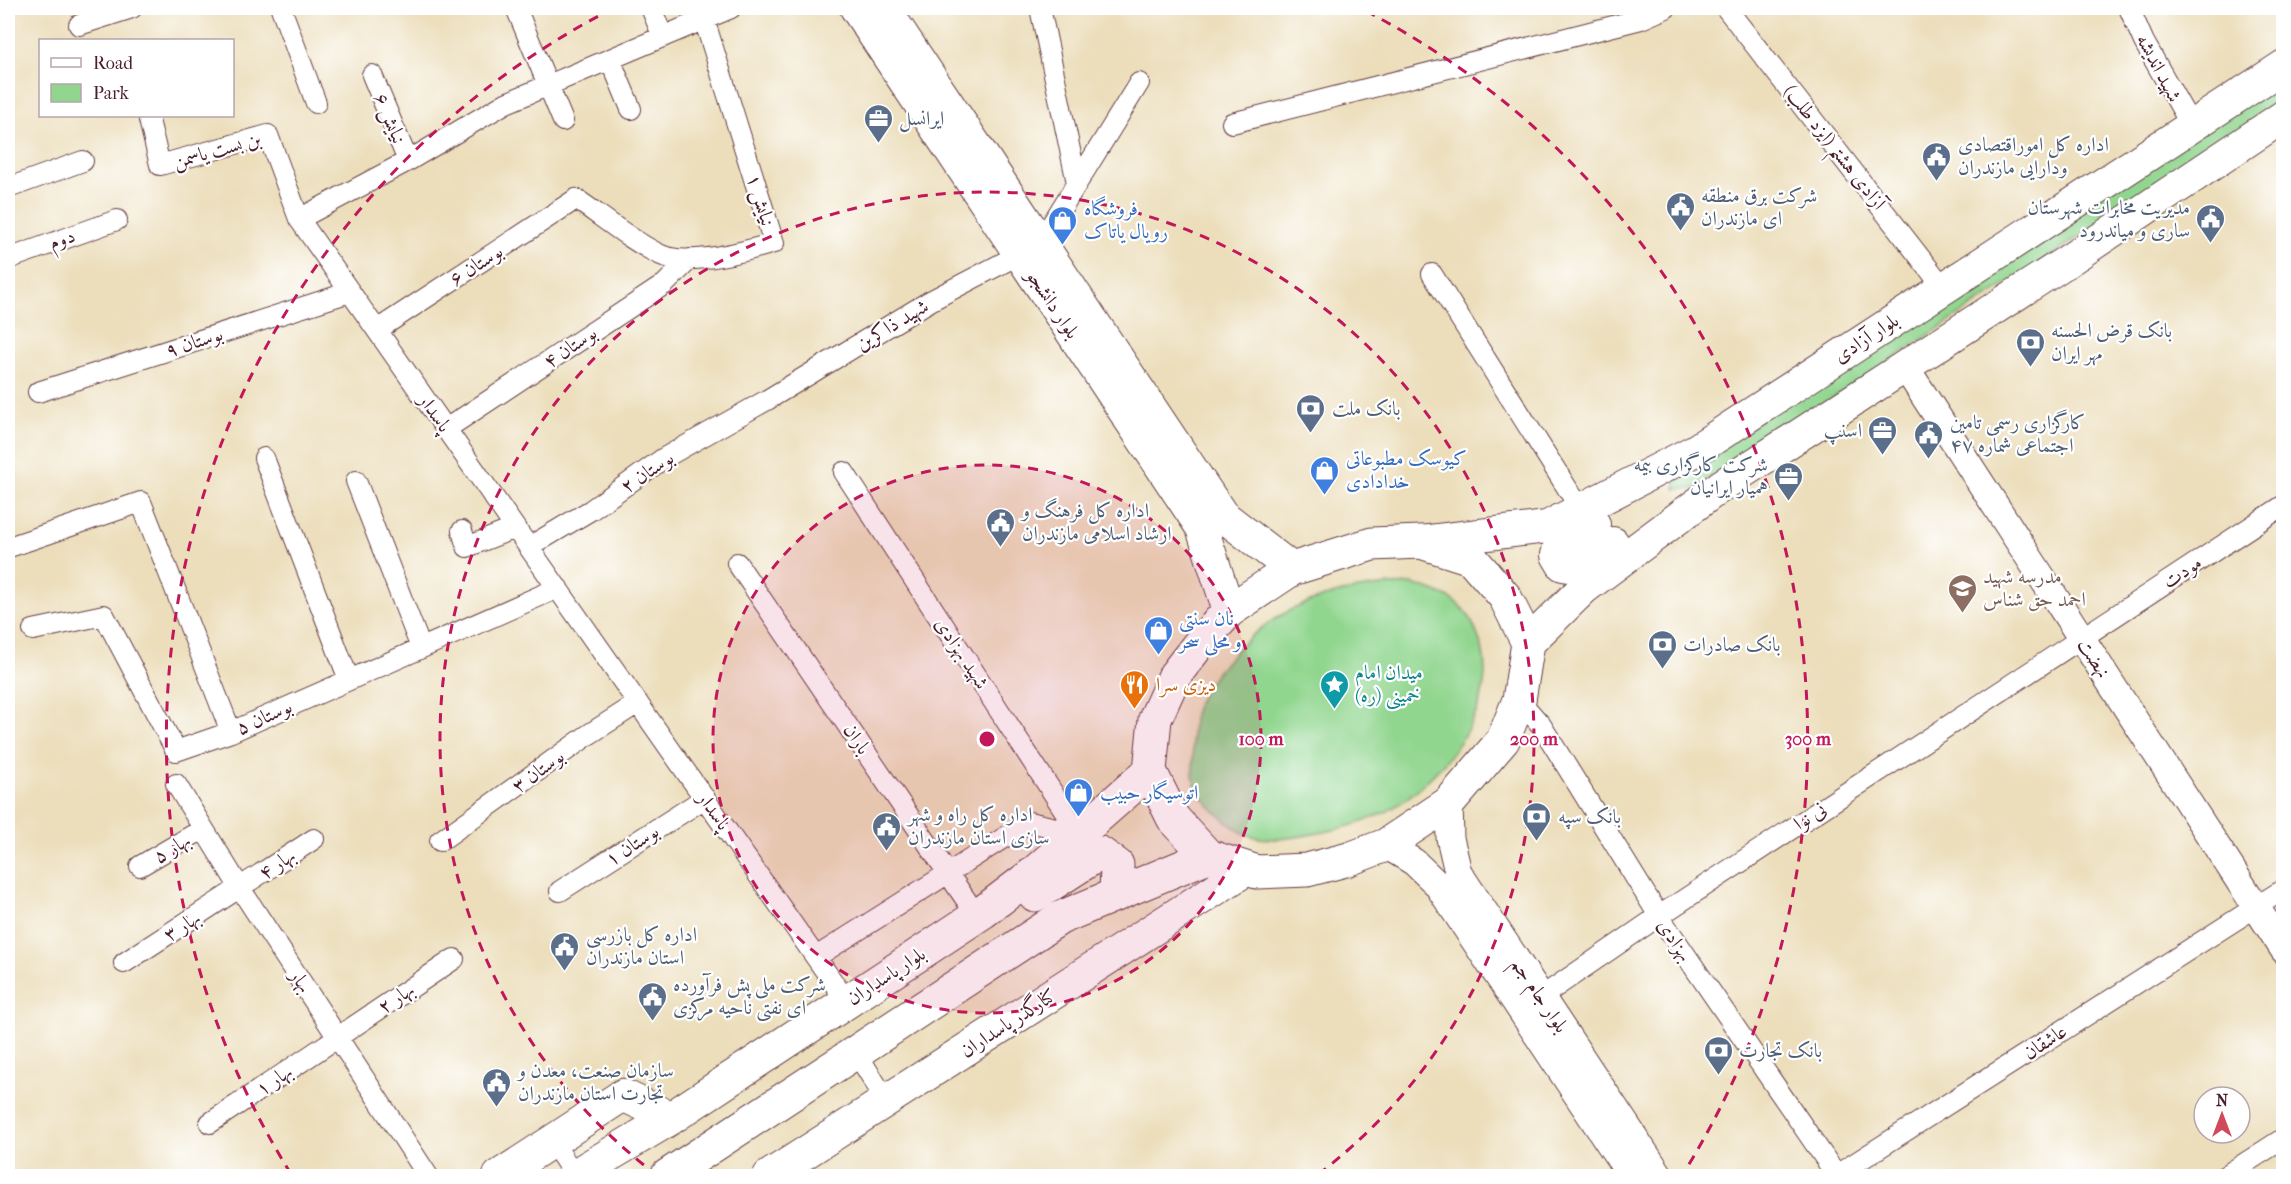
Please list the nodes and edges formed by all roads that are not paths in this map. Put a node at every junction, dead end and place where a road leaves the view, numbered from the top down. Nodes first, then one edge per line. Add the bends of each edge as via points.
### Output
1 (132, 8) edge
2 (281, 8) edge
3 (516, 8) edge
4 (651, 8) edge
5 (731, 8) edge
6 (856, 8) edge
7 (884, 8) edge
8 (1040, 8) edge
9 (1666, 8) edge
10 (1726, 8) edge
11 (2129, 8) edge
12 (704, 19) junction
13 (79, 25) dead end
14 (663, 37) junction
15 (610, 59) junction
16 (2283, 66) edge
17 (372, 75) dead end
18 (1139, 83) dead end
19 (549, 85) junction
20 (316, 103) dead end
21 (631, 109) dead end
22 (2283, 116) edge
23 (149, 120) dead end
24 (563, 121) dead end
25 (1232, 123) dead end
26 (2192, 127) junction
27 (83, 161) dead end
28 (408, 161) junction
29 (1077, 183) junction
30 (8, 188) edge
31 (576, 199) joint
32 (298, 219) junction
33 (117, 220) dead end
34 (1030, 248) junction
35 (8, 259) edge
36 (690, 259) junction
37 (1432, 274) dead end
38 (1943, 287) junction
39 (350, 292) junction
40 (377, 330) junction
41 (1904, 365) junction
42 (38, 392) dead end
43 (767, 400) joint
44 (446, 429) junction
45 (1696, 450) junction
46 (264, 458) dead end
47 (844, 472) dead end
48 (356, 481) dead end
49 (1721, 486) junction
50 (2283, 505) edge
51 (1581, 510) junction
52 (515, 528) junction
53 (462, 531) dead end
54 (1421, 542) junction
55 (9, 547) edge
56 (529, 547) junction
57 (737, 563) dead end
58 (1292, 569) junction
59 (558, 588) junction
60 (1229, 611) junction
61 (33, 630) dead end
62 (2081, 639) junction
63 (1528, 643) junction
64 (421, 648) junction
65 (349, 680) junction
66 (1519, 700) junction
67 (638, 703) junction
68 (231, 732) junction
69 (1150, 771) junction
70 (176, 784) dead end
71 (705, 798) junction
72 (1449, 803) junction
73 (204, 829) junction
74 (1079, 833) junction
75 (314, 839) dead end
76 (440, 841) dead end
77 (1386, 845) junction
78 (1208, 856) junction
79 (140, 866) dead end
80 (1247, 869) junction
81 (948, 874) junction
82 (240, 888) junction
83 (2283, 889) edge
84 (560, 891) dead end
85 (1116, 895) junction
86 (2256, 908) junction
87 (980, 914) junction
88 (1659, 916) junction
89 (2283, 950) edge
90 (816, 957) junction
91 (454, 959) dead end
92 (124, 963) dead end
93 (1541, 997) junction
94 (848, 1002) junction
95 (338, 1036) junction
96 (856, 1052) junction
97 (1564, 1054) junction
98 (887, 1102) junction
99 (671, 1118) junction
100 (210, 1123) dead end
101 (2283, 1138) edge
102 (552, 1141) junction
103 (428, 1176) edge
104 (499, 1176) edge
105 (575, 1176) edge
106 (667, 1176) edge
107 (769, 1176) edge
108 (1631, 1176) edge
109 (1660, 1176) edge
110 (1836, 1176) edge
111 (2225, 1176) edge

1 - 13 street
2 - 20 street
3 - 19 street
4 - 14 street
5 - 12 street
6 - 34 main road, بلوار دانشجو
7 - 34 main road, بلوار دانشجو
8 - 29 street
9 - 25 street via 1641,19
10 - 38 street, آزادی هشتم (ایزد طلب)
11 - 26 street, شهید اندیشه
12 - 14 street
12 - 36 street, نیایش ۱ via 774,243
14 - 15 street
15 - 19 street
15 - 21 street
16 - 26 main road, بلوار آزادی
17 - 28 street, نیایش ۶
18 - 29 street
19 - 24 street
19 - 28 street via 506,103
22 - 41 main road
23 - 32 street, بن بست یاسمن via 160,165 268,135
26 - 38 main road, بلوار آزادی
27 - 30 street
28 - 32 street
29 - 34 street
31 - 36 street, نیایش ۱ via 662,256
31 - 40 street, بوستان ۶
32 - 39 street, پاسدار
33 - 35 street, دوم
34 - 43 street, شهید ذاکرین via 930,301
34 - 58 main road, بلوار دانشجو via 1222,515
34 - 60 main road, بلوار دانشجو via 1202,528
36 - 44 street, بوستان ۴ via 665,284
37 - 51 street
38 - 45 main road, بلوار آزادی
39 - 40 street, پاسدار
39 - 42 street, بوستان ۹
40 - 44 street, پاسدار
41 - 49 main road
41 - 62 main road, نهضت
43 - 56 street, بوستان ۲ via 664,458 591,510
44 - 52 street, پاسدار
45 - 49 main road via 1637,500 1564,540 1557,549 1559,561 1568,568 1575,567 1652,516
45 - 51 main road, بلوار آزادی
46 - 65 street
47 - 74 street, شهید بهزادی
48 - 64 street
49 - 63 main road via 1583,589
50 - 62 street, مودت
51 - 54 main road, بلوار آزادی via 1547,527
52 - 53 street via 467,548
52 - 56 street, پاسدار
54 - 58 highway via 1372,544
54 - 63 highway via 1471,558 1505,597
55 - 68 street via 141,502
56 - 59 street, پاسدار
57 - 81 street, باران
58 - 60 highway
59 - 64 street, بوستان ۵
59 - 67 street, پاسدار
60 - 69 highway via 1175,675 1155,719
61 - 68 street, بوستان ۵ via 104,615 176,751
62 - 86 main road, نهضت
62 - 88 street, نی نوا
63 - 66 highway
64 - 65 street, بوستان ۵
65 - 68 street, بوستان ۵
66 - 72 highway via 1503,740
66 - 88 street, بهزادی via 1542,725
67 - 71 street, پاسدار
67 - 76 street, بوستان ۳
69 - 74 highway, بلوار پاسداران
69 - 78 highway via 1173,818
70 - 73 street, بهار
71 - 84 street, بوستان ۱
71 - 90 street, پاسدار
72 - 77 highway
72 - 93 main road, بلوار جام جم via 1450,838 1458,872
73 - 79 street, بهار ۵
73 - 82 street, بهار
74 - 81 street via 1029,822
74 - 87 highway, بلوار پاسداران
75 - 82 street, بهار ۴
77 - 80 highway via 1307,870
77 - 97 main road, بلوار جام جم via 1414,862 1437,884
78 - 80 highway
78 - 85 highway
80 - 98 main road, کنارگذر پاسداران
81 - 87 street, باران
81 - 90 street
82 - 92 street, بهار ۳
82 - 95 street, بهار
83 - 86 street, عاشقان
85 - 87 highway via 1117,865 1100,853 1017,904
85 - 96 highway via 1060,918
86 - 89 main road, نهضت
86 - 110 street, عاشقان
87 - 94 highway, بلوار پاسداران
88 - 93 street, نی نوا
88 - 110 street, بهزادی
90 - 94 street, پاسدار
91 - 95 street, بهار ۲
93 - 97 main road, بلوار جام جم
94 - 99 highway, بلوار پاسداران
95 - 100 street, بهار ۱
95 - 103 street, بهار
96 - 98 street
96 - 106 highway
97 - 108 main road, بلوار جام جم
97 - 109 main road, بلوار جام جم
98 - 107 main road, کنارگذر پاسداران
99 - 102 main road via 622,1095
99 - 105 highway, بلوار پاسداران
101 - 111 street
102 - 104 main road
102 - 105 street

